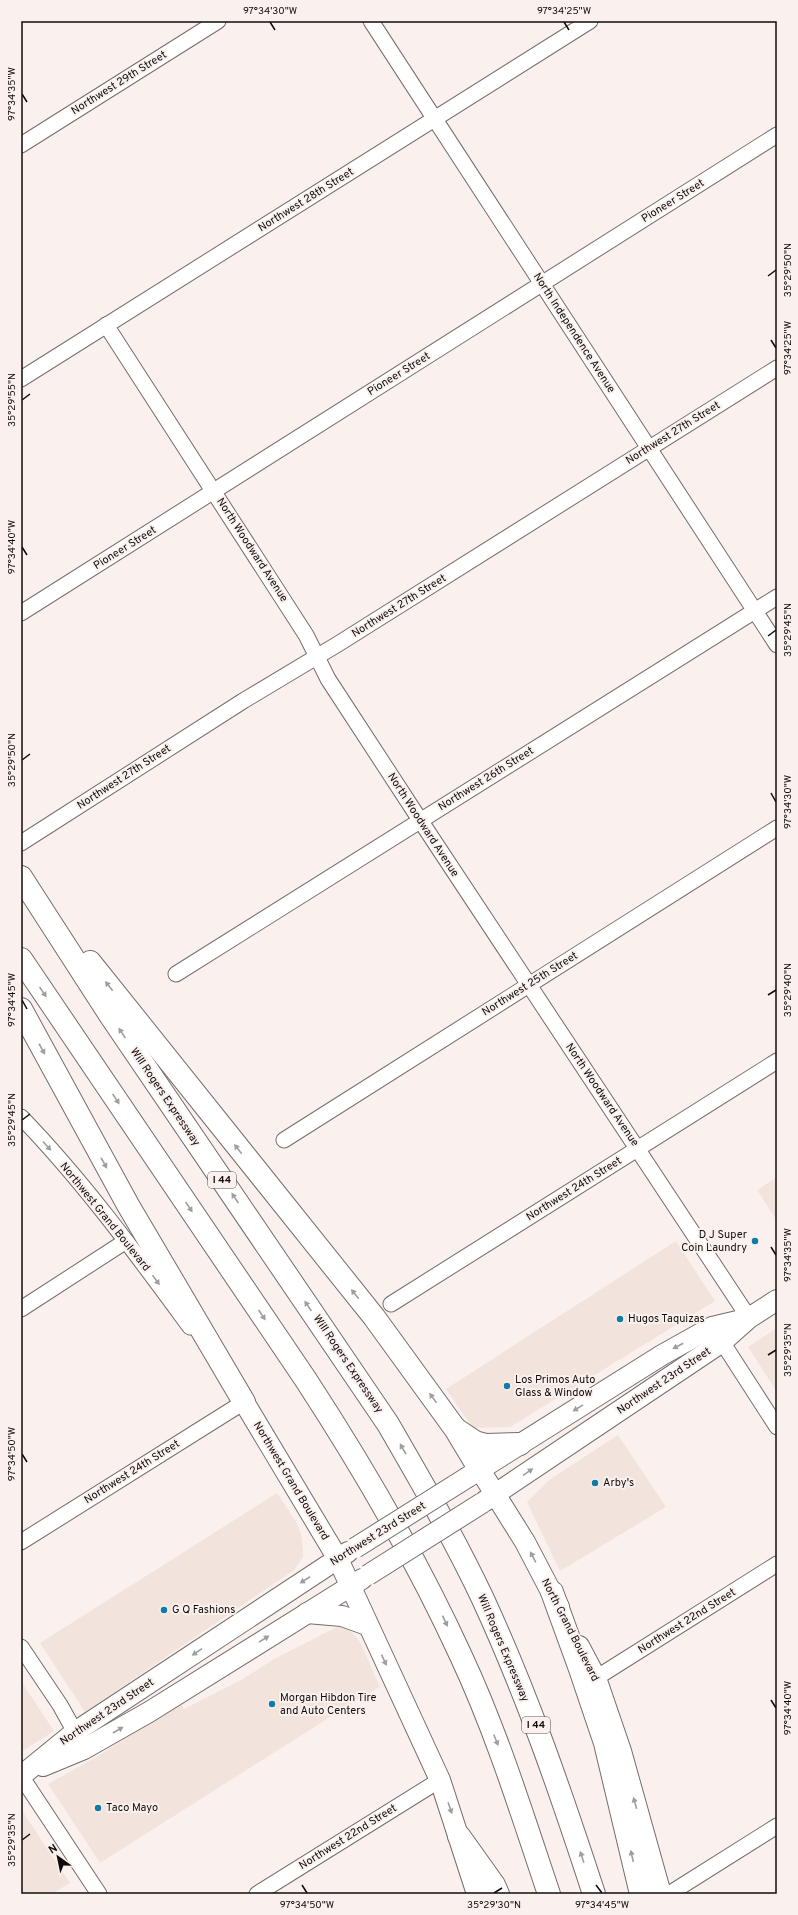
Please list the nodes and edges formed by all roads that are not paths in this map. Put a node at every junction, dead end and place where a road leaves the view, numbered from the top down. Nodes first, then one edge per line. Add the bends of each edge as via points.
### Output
1 (218, 21) edge
2 (371, 21) edge
3 (590, 21) edge
4 (435, 120) junction
5 (777, 136) edge
6 (21, 145) edge
7 (542, 284) junction
8 (106, 325) junction
9 (777, 368) edge
10 (21, 379) edge
11 (648, 449) junction
12 (214, 491) junction
13 (777, 597) edge
14 (755, 611) junction
15 (21, 613) edge
16 (777, 645) edge
17 (317, 657) junction
18 (420, 820) junction
19 (777, 828) edge
20 (21, 843) edge
21 (21, 876) edge
22 (21, 959) edge
23 (176, 974) dead end
24 (528, 985) junction
25 (21, 1009) edge
26 (777, 1062) edge
27 (21, 1117) edge
28 (284, 1140) dead end
29 (638, 1149) junction
30 (126, 1241) junction
31 (777, 1300) edge
32 (391, 1304) dead end
33 (21, 1309) edge
34 (749, 1318) junction
35 (717, 1335) junction
36 (244, 1402) junction
37 (777, 1427) edge
38 (456, 1430) junction
39 (520, 1444) junction
40 (474, 1473) junction
41 (489, 1498) junction
42 (21, 1542) edge
43 (338, 1558) junction
44 (777, 1564) edge
45 (351, 1585) junction
46 (552, 1592) junction
47 (306, 1613) junction
48 (367, 1625) junction
49 (21, 1647) edge
50 (596, 1678) junction
51 (79, 1740) junction
52 (21, 1776) edge
53 (440, 1780) junction
54 (777, 1826) edge
55 (459, 1836) junction
56 (99, 1894) edge
57 (257, 1894) edge
58 (477, 1894) edge
59 (498, 1894) edge
60 (549, 1894) edge
61 (594, 1894) edge
62 (641, 1894) edge
63 (661, 1894) edge
64 (669, 1894) edge

1 - 6 street, Northwest 29th Street
2 - 4 street, North Independence Avenue
3 - 4 street, Northwest 28th Street
4 - 7 street, North Independence Avenue
4 - 8 street, Northwest 28th Street
5 - 7 street, Pioneer Street
7 - 11 street, North Independence Avenue
7 - 12 street, Pioneer Street
8 - 10 street, Northwest 28th Street
8 - 12 street, North Woodward Avenue
9 - 11 street, Northwest 27th Street
11 - 14 street, North Independence Avenue
11 - 17 street, Northwest 27th Street
12 - 15 street, Pioneer Street
12 - 17 street, North Woodward Avenue via 306,634
13 - 14 street, Northwest 26th Street
14 - 16 street, North Independence Avenue
14 - 18 street, Northwest 26th Street
17 - 18 street, North Woodward Avenue via 328,679
17 - 20 street, Northwest 27th Street
18 - 23 street, Northwest 26th Street
18 - 24 street, North Woodward Avenue
19 - 24 street, Northwest 25th Street
38 -> 21 highway via 374,1317
61 -> 21 highway, Will Rogers Expressway / I 44 via 560,1791 520,1684 481,1596 414,1469 388,1424 110,1015
22 -> 60 highway via 310,1387 386,1508 428,1586 462,1658 502,1753
24 - 28 street, Northwest 25th Street
24 - 29 street, North Woodward Avenue
25 -> 36 highway via 128,1205
26 - 29 street, Northwest 24th Street
27 -> 30 street, Northwest Grand Boulevard
29 - 32 street, Northwest 24th Street
29 - 34 street, North Woodward Avenue
30 - 33 street
30 -> 36 street, Northwest Grand Boulevard
31 - 34 main road, Northwest 23rd Street
34 - 35 main road, Northwest 23rd Street
35 - 37 street
35 -> 39 main road, Northwest 23rd Street via 662,1355
41 -> 35 main road, Northwest 23rd Street
36 - 42 street, Northwest 24th Street
36 - 43 main road, Northwest Grand Boulevard
38 - 39 highway via 475,1442 486,1445
38 - 40 highway
39 - 40 main road, Northwest 23rd Street
40 - 41 main road, North Grand Boulevard
40 - 43 main road, Northwest 23rd Street, bridge
41 - 45 main road, Northwest 23rd Street, bridge
46 -> 41 main road, North Grand Boulevard via 525,1542
43 - 45 main road, Northwest Grand Boulevard
43 -> 51 main road, Northwest 23rd Street
44 - 50 street, Northwest 22nd Street
45 - 47 main road, Northwest 23rd Street
45 - 48 main road, Northwest Grand Boulevard
46 - 50 main road, North Grand Boulevard
62 -> 46 highway via 605,1743
47 - 48 main road via 342,1616
51 -> 47 main road, Northwest 23rd Street via 155,1708
48 -> 53 main road, Northwest Grand Boulevard
49 - 51 street via 60,1705
63 -> 50 main road, North Grand Boulevard
51 - 52 main road, Northwest 23rd Street
52 - 56 street
53 -> 55 main road, Northwest Grand Boulevard
53 - 57 street, Northwest 22nd Street
54 - 64 street
55 - 58 main road, Northwest Grand Boulevard
55 - 59 highway via 494,1884

